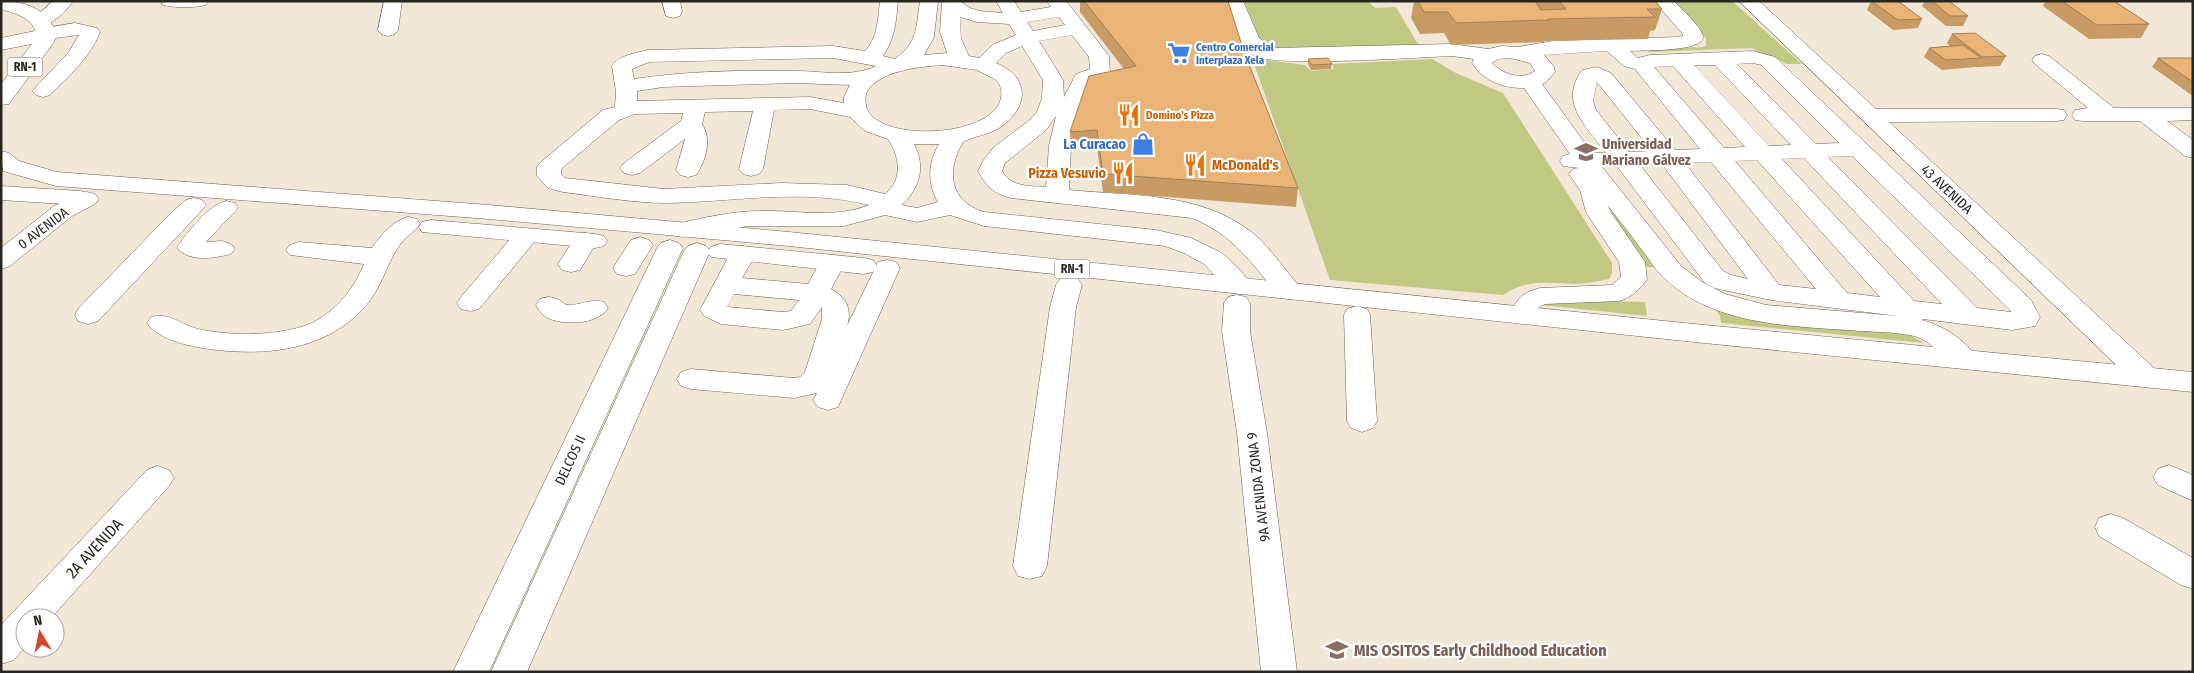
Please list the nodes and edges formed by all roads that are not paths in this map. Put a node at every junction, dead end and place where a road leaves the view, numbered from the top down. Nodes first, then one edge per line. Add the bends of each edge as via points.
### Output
1 (64, 1) edge
2 (170, 1) edge
3 (199, 1) edge
4 (393, 1) edge
5 (889, 1) edge
6 (929, 1) edge
7 (1234, 1) edge
8 (1663, 1) edge
9 (1748, 1) edge
10 (1, 3) edge
11 (951, 3) edge
12 (1060, 6) edge
13 (1011, 10) edge
14 (44, 27) junction
15 (1078, 28) junction
16 (1, 29) edge
17 (388, 30) dead end
18 (1029, 39) junction
19 (1, 44) edge
20 (1611, 44) junction
21 (1518, 53) junction
22 (1489, 55) junction
23 (870, 58) junction
24 (1720, 58) junction
25 (962, 60) junction
26 (1678, 60) junction
27 (2042, 60) dead end
28 (899, 65) junction
29 (985, 65) junction
30 (1642, 65) junction
31 (1524, 81) junction
32 (864, 84) junction
33 (627, 86) junction
34 (43, 91) dead end
35 (1, 99) edge
36 (810, 103) junction
37 (765, 104) junction
38 (625, 110) junction
39 (856, 112) junction
40 (2145, 114) junction
41 (2193, 114) edge
42 (693, 115) junction
43 (2056, 115) dead end
44 (2083, 115) dead end
45 (2109, 115) junction
46 (1870, 116) junction
47 (897, 135) junction
48 (956, 135) junction
49 (1858, 148) junction
50 (1810, 151) junction
51 (2193, 151) edge
52 (1761, 152) junction
53 (1716, 154) junction
54 (1668, 156) junction
55 (1, 158) edge
56 (1624, 158) junction
57 (1578, 160) junction
58 (632, 168) dead end
59 (751, 169) dead end
60 (688, 170) dead end
61 (1, 193) edge
62 (1057, 196) junction
63 (87, 199) junction
64 (194, 205) junction
65 (886, 205) junction
66 (952, 205) junction
67 (226, 208) junction
68 (408, 224) junction
69 (526, 236) junction
70 (586, 240) junction
71 (672, 243) junction
72 (222, 250) dead end
73 (299, 250) dead end
74 (743, 254) junction
75 (380, 256) junction
76 (1, 260) edge
77 (832, 263) junction
78 (571, 264) dead end
79 (626, 268) dead end
80 (887, 268) junction
81 (1069, 286) junction
82 (1289, 291) junction
83 (1771, 292) junction
84 (814, 294) junction
85 (1239, 295) junction
86 (1840, 301) junction
87 (470, 303) dead end
88 (549, 306) dead end
89 (595, 308) dead end
90 (88, 315) dead end
91 (1357, 315) junction
92 (1522, 315) junction
93 (1968, 315) junction
94 (1913, 318) junction
95 (162, 324) dead end
96 (1964, 360) junction
97 (2146, 377) junction
98 (691, 379) dead end
99 (2193, 382) edge
100 (828, 400) dead end
101 (2193, 400) edge
102 (1362, 420) dead end
103 (158, 478) dead end
104 (2111, 527) dead end
105 (1030, 566) dead end
106 (2193, 575) edge
107 (38, 608) edge
108 (15, 633) edge
109 (1, 648) edge
110 (471, 672) edge
111 (509, 672) edge
112 (1279, 672) edge

1 - 14 main road
2 - 3 main road
4 - 17 main road
5 - 23 main road via 884,39
6 - 28 main road via 924,41 920,49
7 - 22 main road via 1250,41 1270,54 1296,56 1452,50
8 - 20 main road via 1690,30 1693,39
9 - 46 main road, 43 AVENIDA
10 - 14 main road via 21,9
11 - 13 main road via 966,14 977,16
11 - 25 main road via 949,38
12 - 13 main road
12 - 15 main road
13 - 18 main road
14 - 16 main road
14 - 19 main road via 26,40
14 - 34 main road via 77,28 90,32 77,56
14 - 35 main road, RN-1 via 44,42
15 - 18 main road
15 - 62 main road via 1098,56 1100,73 1083,78 1068,111 1060,146
18 - 29 main road via 996,50
18 - 62 main road via 1053,80 1055,93 1051,108 1041,122 994,160 990,171 996,182 1011,191
20 - 21 main road via 1553,47
20 - 30 main road via 1631,62
21 - 22 main road
21 - 31 main road via 1536,59 1545,67 1543,76
22 - 31 main road via 1482,63 1490,73 1508,80
23 - 28 main road
23 - 33 main road via 833,52 648,56 622,66
24 - 26 main road
24 - 49 main road via 1754,57 1768,61
24 - 50 main road
25 - 28 main road via 935,59
25 - 29 main road
26 - 30 main road via 1650,61
26 - 52 main road
27 - 45 main road
28 - 32 main road
29 - 48 main road via 1003,75 1012,88 1012,102 1002,115 982,127
30 - 53 main road
31 - 57 main road
32 - 33 main road via 795,77 644,82
32 - 36 main road via 839,97
32 - 39 main road via 854,100
33 - 38 main road
36 - 37 main road
36 - 39 main road
37 - 42 main road
37 - 59 main road
38 - 42 main road via 641,107
38 - 65 main road via 611,115 549,167 552,180 563,185 664,196 781,190 847,192 865,195
39 - 47 main road via 871,126
40 - 41 main road
40 - 45 main road
40 - 51 main road
42 - 58 main road
42 - 60 main road via 697,138
43 - 46 main road
44 - 45 main road
46 - 97 main road, 43 AVENIDA
47 - 48 main road via 926,138
47 - 65 main road via 907,148 911,163 905,187
48 - 66 main road via 940,164 946,199
49 - 50 main road
49 - 93 main road via 2022,306 2027,317 2012,321
50 - 52 main road
50 - 93 main road
52 - 53 main road
52 - 94 main road
53 - 54 main road
53 - 86 main road
54 - 56 main road
54 - 56 main road via 1604,77 1590,73 1582,101
54 - 83 main road
55 - 71 main road, RN-1 via 11,166 56,179 489,212
56 - 57 main road
56 - 83 main road via 1714,277 1723,282
57 - 92 main road via 1598,212 1632,262 1634,279 1619,293 1540,296 1529,302
57 - 94 main road via 1672,272 1708,296 1769,314
61 - 63 main road, RN-1
62 - 82 main road via 1181,208 1216,219 1243,237
63 - 64 main road, RN-1
63 - 76 main road, 0 AVENIDA via 63,212
64 - 67 main road, RN-1
64 - 90 main road
65 - 66 main road via 894,211 917,215
65 - 71 main road via 867,214 834,220 754,218
66 - 85 main road via 984,219 1156,237 1182,243 1209,254 1226,268
67 - 68 main road, RN-1
67 - 72 main road via 190,247 194,250
68 - 69 main road, RN-1
68 - 75 main road via 391,239
69 - 70 main road, RN-1
69 - 87 main road
70 - 71 main road, RN-1
70 - 78 main road
71 - 74 main road, RN-1
71 - 79 main road
71 - 85 main road, RN-1 via 789,239
71 - 110 main road, DELCOS II
71 - 111 main road
73 - 75 main road
74 - 77 main road, RN-1
74 - 84 main road via 713,310 721,315 783,321 800,318
75 - 95 main road via 374,274 358,299 338,318 310,334 264,343 227,342 192,337
77 - 80 main road, RN-1
77 - 84 main road
80 - 81 main road, RN-1
80 - 100 main road
81 - 85 main road, RN-1
81 - 105 main road via 1063,307
82 - 85 main road, RN-1
82 - 92 main road, RN-1
83 - 86 main road
84 - 98 main road via 827,297 838,312 818,376 809,385 794,388
85 - 91 main road, RN-1
85 - 112 main road, 9A AVENIDA ZONA 9 via 1236,332 1252,433
86 - 94 main road
88 - 89 main road via 559,313 577,314
91 - 101 main road, RN-1
91 - 102 main road
92 - 96 main road, RN-1
93 - 94 main road
94 - 96 main road via 1944,340
96 - 97 main road, RN-1
97 - 99 main road, RN-1
103 - 107 main road, 2A AVENIDA
104 - 106 main road
108 - 109 main road

